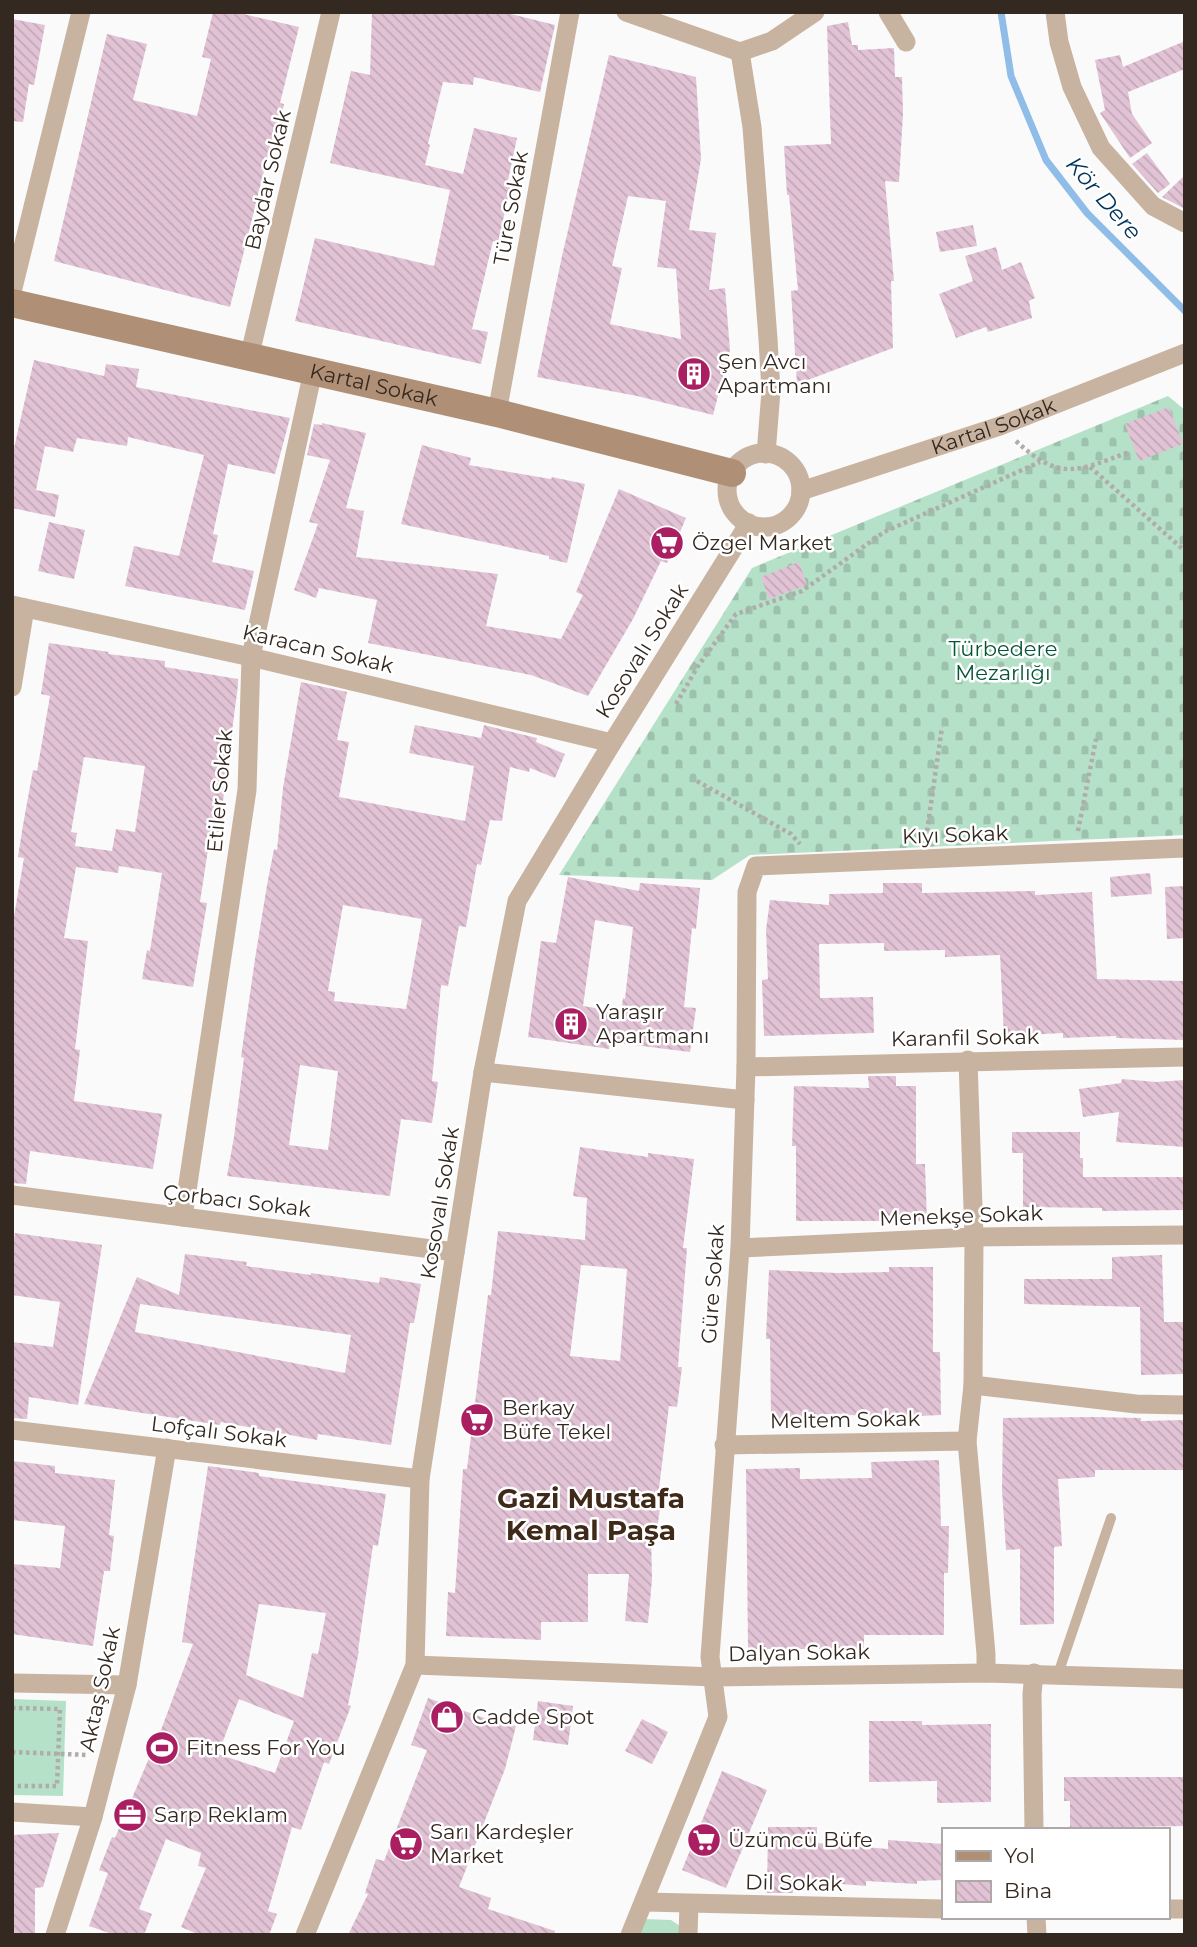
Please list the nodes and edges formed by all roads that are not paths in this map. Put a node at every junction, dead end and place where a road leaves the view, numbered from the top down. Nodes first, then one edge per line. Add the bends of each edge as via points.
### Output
1 (81, 12) edge
2 (331, 12) edge
3 (570, 12) edge
4 (626, 12) edge
5 (815, 12) edge
6 (888, 12) edge
7 (1055, 12) edge
8 (906, 42) dead end
9 (740, 52) junction
10 (1185, 223) edge
11 (12, 292) edge
12 (12, 303) edge
13 (1185, 353) edge
14 (249, 358) junction
15 (313, 371) junction
16 (497, 413) junction
17 (765, 454) junction
18 (732, 473) junction
19 (801, 491) junction
20 (749, 523) junction
21 (19, 607) edge
22 (251, 657) junction
23 (12, 687) edge
24 (612, 743) junction
25 (1185, 848) edge
26 (747, 892) joint
27 (1185, 1057) edge
28 (968, 1060) junction
29 (746, 1067) junction
30 (483, 1072) junction
31 (745, 1100) junction
32 (12, 1195) edge
33 (183, 1217) junction
34 (1185, 1235) edge
35 (974, 1237) junction
36 (740, 1248) junction
37 (455, 1252) junction
38 (973, 1385) junction
39 (1185, 1405) edge
40 (12, 1430) edge
41 (967, 1441) junction
42 (724, 1445) junction
43 (167, 1448) junction
44 (420, 1479) junction
45 (1111, 1518) dead end
46 (415, 1665) junction
47 (986, 1673) junction
48 (1034, 1673) junction
49 (1058, 1674) junction
50 (714, 1677) junction
51 (1185, 1679) edge
52 (12, 1683) edge
53 (127, 1685) junction
54 (12, 1812) edge
55 (93, 1817) junction
56 (1034, 1828) edge
57 (645, 1902) junction
58 (689, 1904) junction
59 (942, 1909) edge
60 (55, 1935) edge
61 (305, 1935) edge
62 (630, 1935) edge
63 (688, 1935) edge

1 - 11 street
2 - 14 street, Baydar Sokak
3 - 16 street, Türe Sokak
4 - 9 street
5 - 9 street via 772,41
6 - 8 street
7 - 10 street via 1072,88 1101,148 1153,206
9 - 17 street via 752,127 768,339 771,391
12 - 14 street, Kartal Sokak
13 - 19 street, Kartal Sokak via 1000,426
14 - 15 street, Kartal Sokak
15 - 16 street, Kartal Sokak
15 - 22 street, Etiler Sokak
16 - 18 street, Kartal Sokak
17 - 18 street via 754,454
17 - 19 street via 776,454 793,466
18 - 20 street via 727,484 729,505
19 - 20 street via 798,506 784,522 763,528
20 - 24 street, Kosovalı Sokak
21 - 22 street, Karacan Sokak
21 - 23 street
22 - 24 street, Karacan Sokak
22 - 33 street, Etiler Sokak via 247,790
24 - 30 street, Kosovalı Sokak via 517,901
25 - 26 street, Kıyı Sokak via 756,866
26 - 29 street, Güre Sokak
27 - 28 street, Karanfil Sokak
28 - 29 street, Karanfil Sokak
28 - 35 street
29 - 31 street, Güre Sokak
30 - 31 street
30 - 37 street, Kosovalı Sokak
31 - 36 street, Güre Sokak
32 - 33 street, Çorbacı Sokak
33 - 37 street, Çorbacı Sokak
34 - 35 street, Menekşe Sokak
35 - 36 street, Menekşe Sokak
35 - 38 street
36 - 42 street, Güre Sokak
37 - 44 street, Kosovalı Sokak
38 - 39 street via 1136,1404
38 - 41 street
40 - 43 street, Lofçalı Sokak
41 - 42 street, Meltem Sokak
41 - 47 street
42 - 50 street, Güre Sokak via 710,1657
43 - 44 street, Lofçalı Sokak
43 - 53 street, Aktaş Sokak
44 - 46 street, Kosovalı Sokak
45 - 49 lane
46 - 50 street, Dalyan Sokak
46 - 61 street, Kosovalı Sokak
47 - 48 street, Dalyan Sokak
47 - 50 street, Dalyan Sokak
48 - 49 street, Dalyan Sokak
48 - 56 street
49 - 51 street, Dalyan Sokak
50 - 57 street, Güre Sokak via 718,1717
52 - 53 street
53 - 55 street, Aktaş Sokak
54 - 55 street
55 - 60 street, Aktaş Sokak
57 - 58 street, Dil Sokak
57 - 62 street, Güre Sokak
58 - 59 street, Dil Sokak
58 - 63 street

